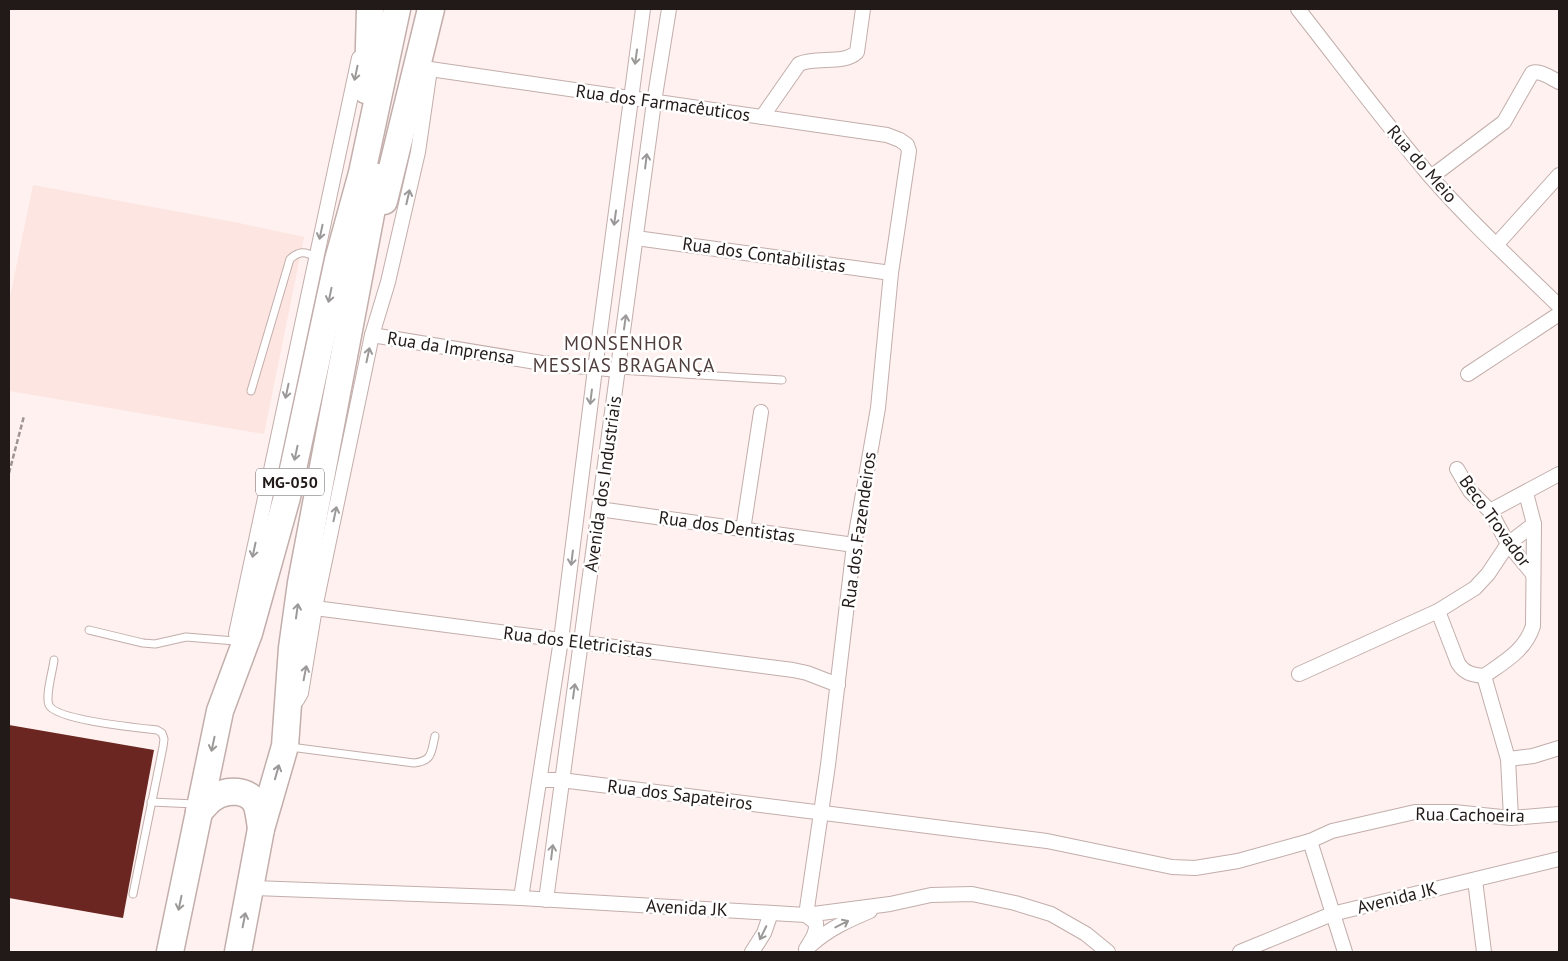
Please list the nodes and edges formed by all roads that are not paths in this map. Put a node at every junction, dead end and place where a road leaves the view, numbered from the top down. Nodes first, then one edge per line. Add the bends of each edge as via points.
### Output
1 (370, 9) edge
2 (397, 9) edge
3 (414, 9) edge
4 (431, 9) edge
5 (643, 9) edge
6 (669, 9) edge
7 (863, 9) edge
8 (1298, 9) edge
9 (423, 67) junction
10 (1559, 82) edge
11 (631, 99) junction
12 (654, 102) junction
13 (762, 117) junction
14 (907, 145) joint
15 (1559, 175) edge
16 (1431, 177) junction
17 (636, 238) junction
18 (1496, 245) junction
19 (326, 259) junction
20 (892, 273) junction
21 (1559, 306) edge
22 (1559, 314) edge
23 (372, 335) junction
24 (595, 369) junction
25 (618, 370) junction
26 (1468, 374) dead end
27 (782, 380) dead end
28 (251, 390) dead end
29 (333, 408) junction
30 (761, 412) dead end
31 (1457, 469) dead end
32 (1559, 474) edge
33 (1526, 493) junction
34 (599, 509) junction
35 (1490, 511) junction
36 (1534, 524) junction
37 (743, 530) junction
38 (1508, 544) junction
39 (854, 545) junction
40 (1533, 574) junction
41 (315, 608) junction
42 (1438, 611) junction
43 (89, 630) dead end
44 (561, 640) junction
45 (235, 641) junction
46 (581, 642) junction
47 (54, 660) dead end
48 (1299, 674) dead end
49 (1484, 676) junction
50 (838, 685) junction
51 (220, 711) junction
52 (286, 718) junction
53 (434, 736) dead end
54 (285, 746) junction
55 (1559, 748) edge
56 (1508, 760) junction
57 (540, 780) junction
58 (561, 780) junction
59 (151, 802) junction
60 (200, 808) junction
61 (820, 814) junction
62 (1559, 814) edge
63 (1510, 818) junction
64 (261, 829) junction
65 (1310, 841) junction
66 (1559, 859) edge
67 (1475, 880) junction
68 (251, 888) junction
69 (134, 894) dead end
70 (520, 898) junction
71 (546, 900) junction
72 (890, 904) junction
73 (771, 913) junction
74 (1332, 914) junction
75 (806, 915) junction
76 (804, 951) edge
77 (170, 952) edge
78 (238, 952) edge
79 (752, 952) edge
80 (1108, 952) edge
81 (1240, 952) edge
82 (1345, 952) edge
83 (1484, 952) edge

1 -> 19 highway via 368,81 349,181
2 - 19 highway, MG-050 via 362,173
3 - 29 highway, MG-050 via 369,217
4 - 9 highway
5 -> 11 street, Avenida dos Industriais
6 - 12 street, Avenida dos Industriais
7 - 13 street via 858,52 842,59 808,60 799,64
8 - 16 street, Rua do Meio
9 - 11 street, Rua dos Farmacêuticos
23 -> 9 street via 388,282 418,152
9 - 29 highway
10 - 16 street via 1535,71 1529,75 1504,122
11 - 12 street, Rua dos Farmacêuticos
11 -> 24 street, Avenida dos Industriais
12 - 13 street, Rua dos Farmacêuticos
17 -> 12 street, Avenida dos Industriais
13 - 14 street, Rua dos Farmacêuticos via 886,136
14 - 20 street, Rua dos Fazendeiros via 908,158
15 - 18 street
16 - 18 street, Rua do Meio
17 - 20 street, Rua dos Contabilistas
25 -> 17 street, Avenida dos Industriais
18 - 21 street, Rua do Meio
19 - 28 lane via 305,252 290,259
19 -> 45 street
19 -> 51 highway, MG-050 via 287,497 249,633
20 - 39 street, Rua dos Fazendeiros via 878,408
22 - 26 street
23 - 24 street, Rua da Imprensa
41 -> 23 street
24 - 25 street, Rua da Imprensa
24 -> 44 street, Avenida dos Industriais
25 - 27 lane
25 - 34 street, Avenida dos Industriais
52 -> 29 highway, MG-050 via 301,583
30 - 37 street
31 - 35 street, Beco Trovador via 1470,491
32 - 33 street
33 - 35 street
33 - 36 street
34 - 37 street, Rua dos Dentistas
34 - 46 street, Avenida dos Industriais
35 - 38 street, Beco Trovador
36 - 38 street
36 - 40 street
37 - 39 street, Rua dos Dentistas
38 - 40 street, Beco Trovador
38 - 42 street via 1475,588
39 - 50 street, Rua dos Fazendeiros
40 - 49 street via 1533,626 1530,636 1524,646
41 - 44 street, Rua dos Eletricistas
52 -> 41 street via 301,693
42 - 48 street
42 - 49 street via 1462,670
43 - 45 lane via 155,644 186,637
44 - 46 street, Rua dos Eletricistas
44 - 57 street, Avenida dos Industriais
45 - 51 street
46 - 50 street, Rua dos Eletricistas via 793,670
58 -> 46 street, Avenida dos Industriais
47 - 59 lane via 48,698 49,706 55,712 162,733 164,739
49 - 56 street
50 - 61 street, Rua dos Fazendeiros
51 -> 60 highway, MG-050
52 - 54 highway, MG-050
53 - 54 lane via 430,757 424,762 414,763
64 -> 54 highway, MG-050
55 - 56 street
56 - 63 street
57 - 58 street, Rua dos Sapateiros
57 - 70 street, Avenida dos Industriais
58 - 61 street, Rua dos Sapateiros
71 -> 58 street, Avenida dos Industriais
59 - 60 lane
59 - 69 lane
60 - 64 highway via 228,791 248,795 257,806
60 -> 77 highway, MG-050
61 - 65 street, Rua dos Sapateiros via 1047,841 1172,867 1195,868 1238,861
61 - 75 street, Rua dos Fazendeiros
62 - 63 street, Rua Cachoeira
63 - 65 street, Rua Cachoeira via 1446,811 1415,812 1332,831
64 - 68 highway, MG-050
65 - 74 street
66 - 67 street, Avenida JK
67 - 74 street, Avenida JK
67 - 83 street
68 - 70 street, Avenida JK
78 -> 68 highway, MG-050
70 - 71 street, Avenida JK
71 - 73 street, Avenida JK
72 - 75 street, Avenida JK
76 -> 72 street via 841,923
72 - 80 street, Avenida JK via 932,895 972,894 1015,903 1051,914 1086,934
73 - 75 street, Avenida JK
73 -> 79 street
74 - 81 street, Avenida JK
74 - 82 street
75 - 76 street via 816,923 816,929

